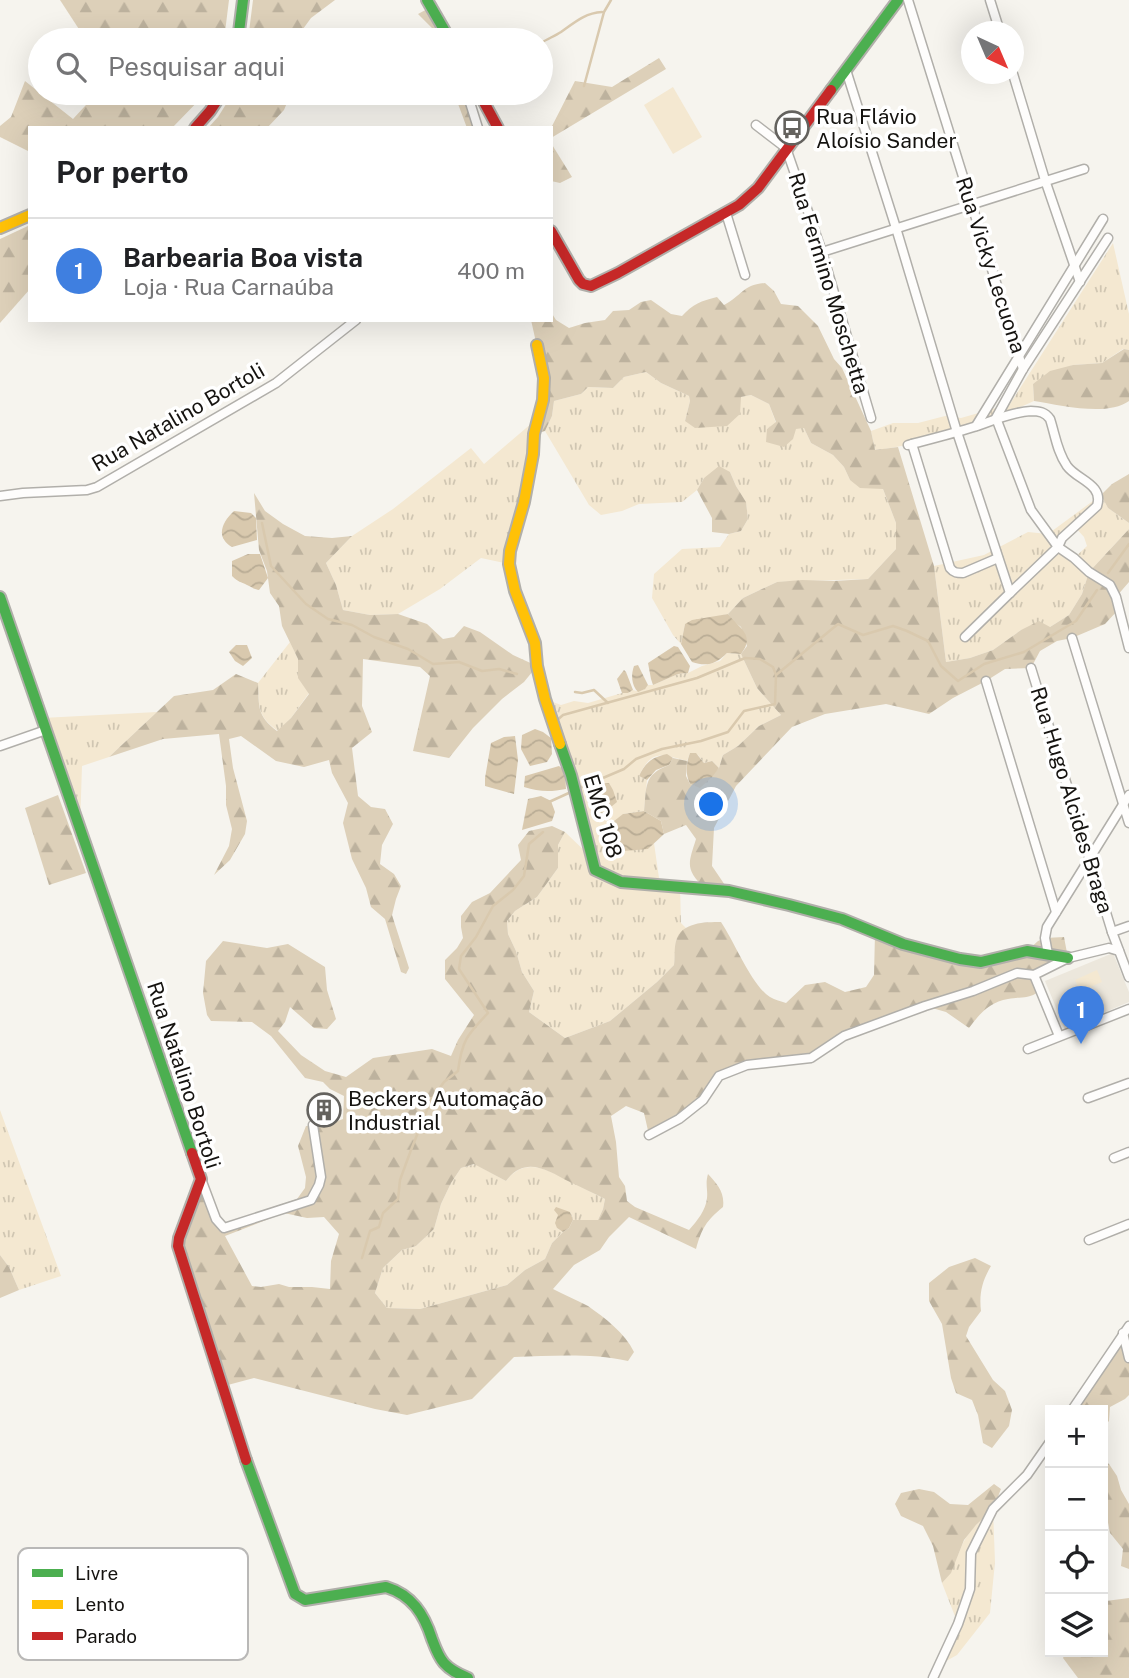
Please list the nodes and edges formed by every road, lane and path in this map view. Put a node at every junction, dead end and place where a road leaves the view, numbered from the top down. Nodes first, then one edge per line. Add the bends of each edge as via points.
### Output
1 (243, 0) edge
2 (426, 0) edge
3 (898, 0) edge
4 (908, 0) edge
5 (990, 0) edge
6 (997, 21) edge
7 (240, 28) edge
8 (443, 28) edge
9 (846, 70) junction
10 (1016, 84) edge
11 (214, 105) edge
12 (471, 105) edge
13 (486, 105) edge
14 (757, 125) dead end
15 (197, 126) edge
16 (477, 126) edge
17 (497, 126) edge
18 (786, 148) junction
19 (1084, 169) dead end
20 (1045, 180) junction
21 (971, 204) junction
22 (726, 212) junction
23 (28, 216) edge
24 (1103, 219) dead end
25 (0, 228) edge
26 (897, 228) junction
27 (553, 234) edge
28 (1108, 238) dead end
29 (822, 252) junction
30 (1075, 265) junction
31 (745, 275) dead end
32 (1080, 282) junction
33 (353, 322) edge
34 (537, 345) dead end
35 (1020, 356) junction
36 (1023, 369) junction
37 (871, 418) dead end
38 (996, 418) junction
39 (976, 426) junction
40 (957, 432) junction
41 (0, 496) edge
42 (1058, 547) junction
43 (998, 558) junction
44 (1010, 593) junction
45 (0, 597) edge
46 (965, 637) dead end
47 (1072, 638) dead end
48 (1129, 648) edge
49 (1031, 668) dead end
50 (986, 681) dead end
51 (46, 730) junction
52 (0, 746) edge
53 (1129, 795) edge
54 (1123, 804) junction
55 (1129, 822) edge
56 (1090, 857) junction
57 (1056, 912) junction
58 (1129, 926) edge
59 (1112, 932) junction
60 (1119, 951) junction
61 (1048, 954) junction
62 (1068, 958) junction
63 (1034, 975) junction
64 (1129, 977) edge
65 (1129, 1009) edge
66 (1059, 1037) junction
67 (1028, 1049) dead end
68 (1129, 1083) edge
69 (1088, 1098) dead end
70 (313, 1125) dead end
71 (649, 1135) dead end
72 (1129, 1152) edge
73 (1114, 1158) dead end
74 (201, 1179) junction
75 (1129, 1224) edge
76 (1089, 1240) dead end
77 (1126, 1329) edge
78 (1129, 1358) edge
79 (1075, 1405) edge
80 (1045, 1449) edge
81 (468, 1678) edge
82 (933, 1678) edge

1 - 7 street
2 - 8 street
3 - 9 street
4 - 21 street, Rua Vicky Lecuona
5 - 6 street
9 - 18 street
9 - 26 street
10 - 20 street
11 - 15 street
12 - 16 street
13 - 17 street
14 - 18 street
18 - 22 street via 758,188
18 - 29 street, Rua Fermino Moschetta
19 - 20 street
20 - 21 street
20 - 30 street
21 - 26 street
21 - 35 street, Rua Vicky Lecuona
22 - 27 street via 591,286 579,280
22 - 31 street
23 - 25 street
24 - 30 street
26 - 29 street
26 - 40 street
28 - 32 street
29 - 37 street, Rua Fermino Moschetta
30 - 32 street
30 - 35 street
32 - 36 street
33 - 41 street, Rua Natalino Bortoli via 276,383 97,487
34 - 61 street, EMC 108 via 543,400 509,564 535,643 545,699 571,775 595,870 621,882 729,891 789,905 960,959 981,962 1027,951
35 - 36 street, Rua Vicky Lecuona
35 - 39 street
36 - 38 street
38 - 39 street
38 - 42 street via 1031,510
38 - 42 street via 1029,411 1046,414 1068,468 1095,488 1097,506
39 - 40 street
40 - 43 street
40 - 43 street via 910,445 953,572 962,573
42 - 44 street
42 - 48 street via 1110,585
43 - 44 street
44 - 46 street
45 - 51 street, Rua Natalino Bortoli
47 - 54 street
49 - 56 street, Rua Hugo Alcides Braga
50 - 57 street
51 - 52 street
51 - 74 street, Rua Natalino Bortoli
53 - 54 street
54 - 55 street
54 - 56 street
56 - 57 street
56 - 59 street, Rua Hugo Alcides Braga
57 - 61 street via 1047,927
58 - 59 street
59 - 60 street, Rua Hugo Alcides Braga
60 - 62 street via 1110,948
60 - 64 street, Rua Hugo Alcides Braga
61 - 62 street, EMC 108
62 - 63 street
63 - 66 street
63 - 71 street via 1017,973 844,1036 811,1058 747,1065 719,1076 704,1100
65 - 66 street
66 - 67 street
68 - 69 street
70 - 74 street via 321,1177 311,1200 224,1228
72 - 73 street
74 - 81 street, Rua Natalino Bortoli via 178,1246 295,1594 304,1600 397,1589 415,1605 444,1663
75 - 76 street
77 - 78 street
77 - 79 street
80 - 82 street via 993,1509 971,1553 970,1590

